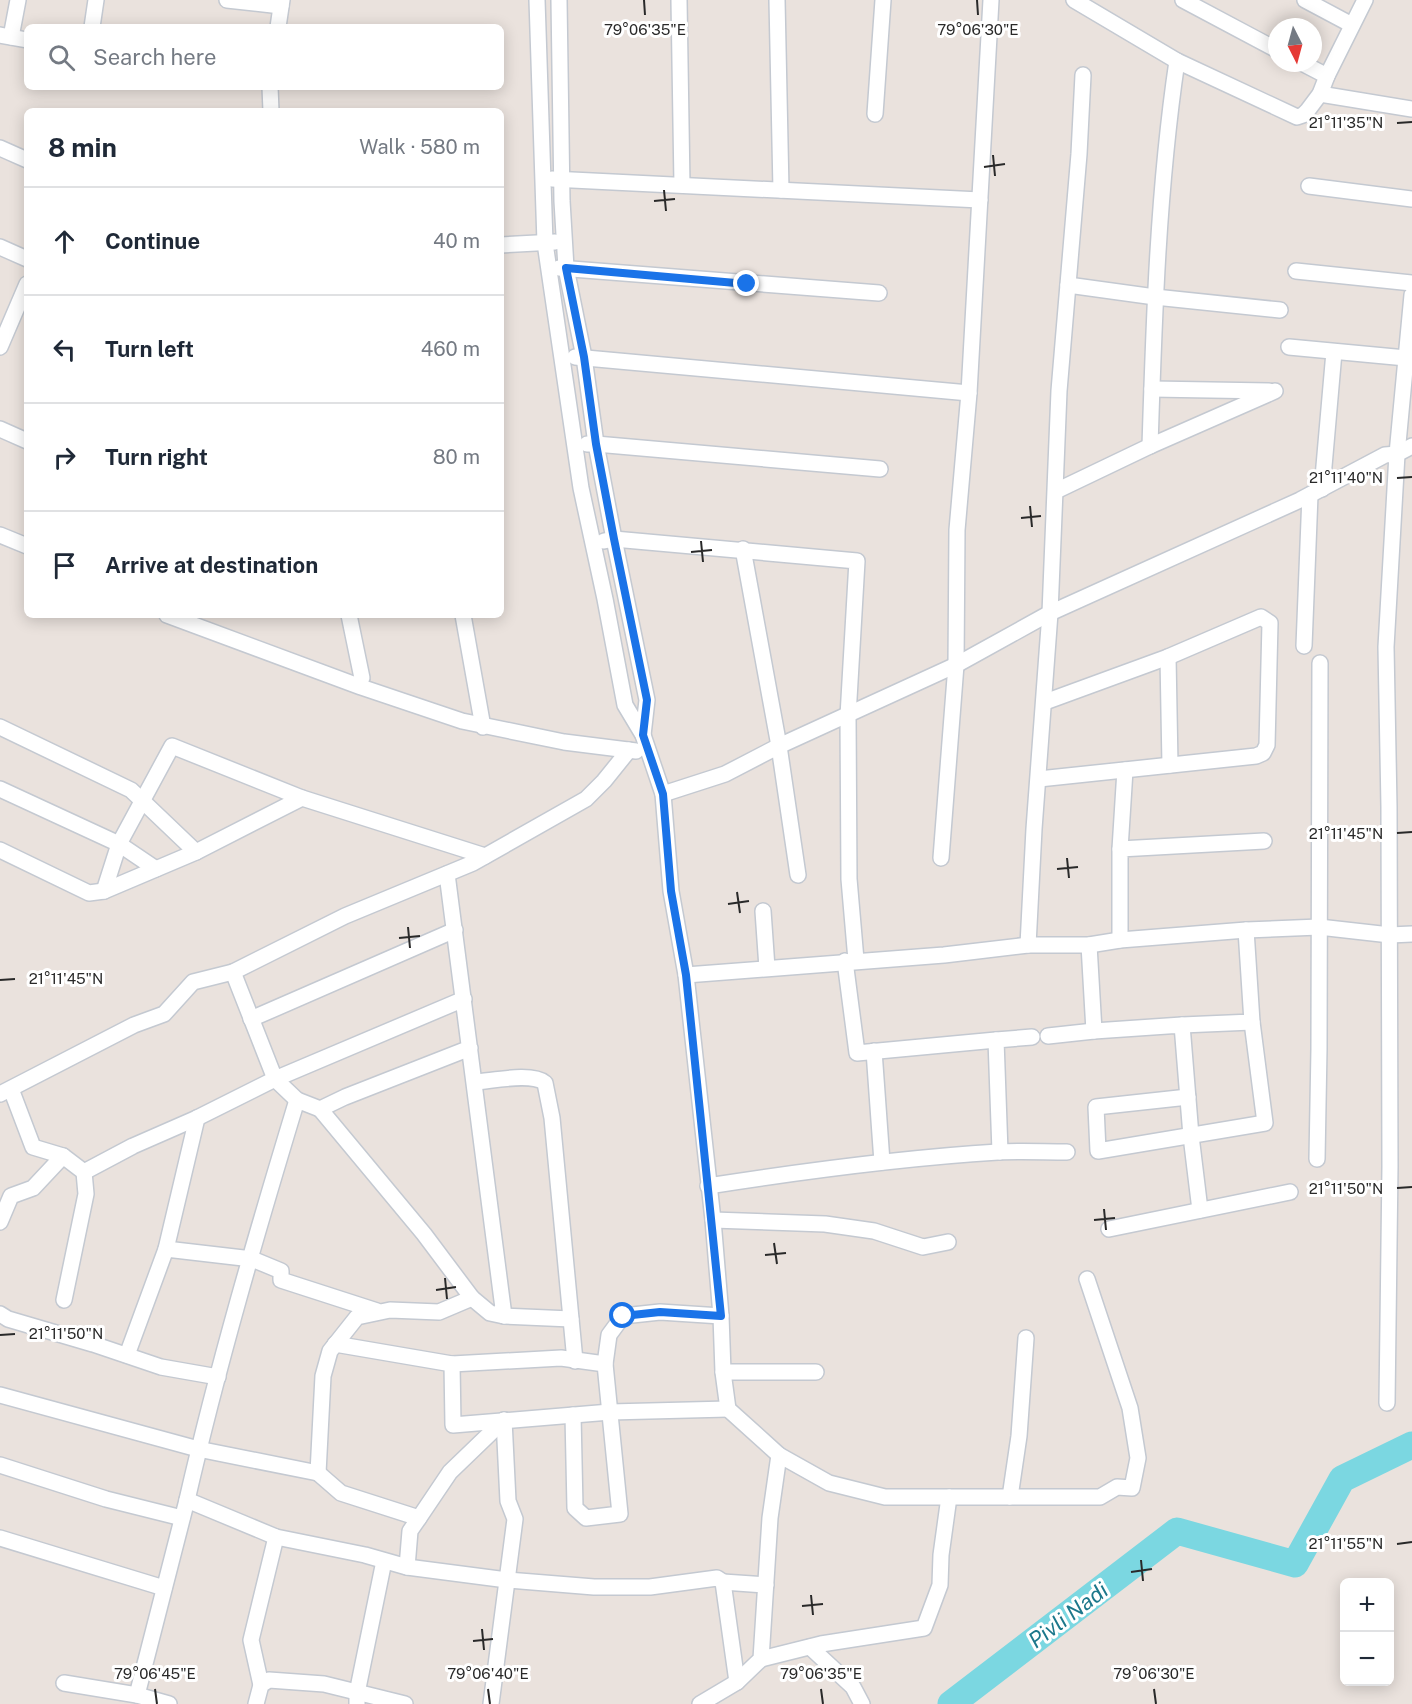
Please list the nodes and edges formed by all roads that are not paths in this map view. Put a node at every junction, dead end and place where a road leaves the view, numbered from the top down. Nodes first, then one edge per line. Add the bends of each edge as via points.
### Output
1 (18, 0) edge
2 (96, 0) edge
3 (227, 0) edge
4 (537, 0) edge
5 (559, 0) edge
6 (679, 0) edge
7 (777, 0) edge
8 (883, 0) edge
9 (991, 0) edge
10 (1074, 0) edge
11 (1183, 0) edge
12 (1305, 0) edge
13 (1365, 0) edge
14 (282, 3) edge
15 (92, 24) edge
16 (278, 24) edge
17 (1352, 25) junction
18 (6, 36) edge
19 (24, 39) edge
20 (1268, 45) edge
21 (1178, 62) junction
22 (1319, 72) edge
23 (1083, 75) dead end
24 (1327, 76) junction
25 (270, 90) edge
26 (1320, 94) junction
27 (271, 108) edge
28 (1412, 109) edge
29 (875, 114) dead end
30 (0, 148) edge
31 (24, 159) edge
32 (543, 179) junction
33 (561, 180) junction
34 (682, 185) junction
35 (1308, 186) dead end
36 (781, 190) junction
37 (1412, 199) edge
38 (980, 200) junction
39 (564, 241) junction
40 (545, 243) junction
41 (504, 245) edge
42 (0, 247) edge
43 (24, 258) edge
44 (566, 268) junction
45 (549, 269) junction
46 (1296, 272) dead end
47 (1412, 283) edge
48 (1068, 285) junction
49 (24, 291) edge
50 (879, 293) dead end
51 (1412, 295) edge
52 (1155, 297) junction
53 (1280, 310) dead end
54 (0, 347) edge
55 (1289, 347) dead end
56 (1334, 352) junction
57 (584, 357) junction
58 (562, 358) junction
59 (1406, 358) junction
60 (1152, 389) junction
61 (969, 393) junction
62 (0, 429) edge
63 (24, 440) edge
64 (596, 444) junction
65 (575, 445) junction
66 (1150, 446) junction
67 (1412, 446) edge
68 (1397, 454) junction
69 (879, 469) dead end
70 (1056, 491) junction
71 (1316, 492) junction
72 (0, 535) edge
73 (614, 539) junction
74 (593, 543) junction
75 (24, 545) edge
76 (743, 549) junction
77 (1050, 613) junction
78 (175, 618) edge
79 (350, 618) edge
80 (464, 618) edge
81 (1304, 646) dead end
82 (1168, 657) junction
83 (1320, 663) dead end
84 (956, 665) junction
85 (362, 678) dead end
86 (1045, 702) junction
87 (848, 716) junction
88 (0, 727) edge
89 (483, 727) junction
90 (643, 735) junction
91 (779, 746) junction
92 (629, 750) junction
93 (648, 753) junction
94 (1170, 765) junction
95 (1125, 770) junction
96 (1039, 779) junction
97 (0, 789) edge
98 (663, 794) junction
99 (302, 798) junction
100 (143, 801) junction
101 (1264, 841) dead end
102 (119, 844) junction
103 (1120, 849) junction
104 (0, 850) edge
105 (196, 852) junction
106 (485, 856) junction
107 (941, 858) dead end
108 (156, 869) junction
109 (447, 873) junction
110 (798, 875) dead end
111 (104, 891) junction
112 (763, 911) dead end
113 (1319, 927) junction
114 (455, 930) junction
115 (1246, 930) junction
116 (1412, 934) edge
117 (1390, 935) junction
118 (1120, 940) junction
119 (1028, 945) junction
120 (1089, 945) junction
121 (850, 961) junction
122 (767, 968) junction
123 (232, 972) junction
124 (686, 975) junction
125 (464, 999) junction
126 (251, 1019) junction
127 (1252, 1022) junction
128 (1182, 1025) junction
129 (1094, 1031) junction
130 (1048, 1036) dead end
131 (1032, 1037) dead end
132 (996, 1040) junction
133 (470, 1047) junction
134 (874, 1051) junction
135 (275, 1078) junction
136 (476, 1082) junction
137 (5, 1091) edge
138 (1188, 1097) junction
139 (297, 1100) junction
140 (320, 1109) junction
141 (197, 1118) junction
142 (1191, 1136) junction
143 (1000, 1152) junction
144 (1067, 1152) dead end
145 (63, 1156) junction
146 (1317, 1159) dead end
147 (882, 1162) junction
148 (84, 1172) junction
149 (708, 1186) junction
150 (1290, 1192) dead end
151 (1200, 1210) junction
152 (712, 1220) junction
153 (0, 1222) edge
154 (1109, 1229) dead end
155 (948, 1242) dead end
156 (166, 1249) junction
157 (252, 1259) junction
158 (1087, 1279) dead end
159 (472, 1298) junction
160 (64, 1300) dead end
161 (380, 1312) junction
162 (0, 1314) edge
163 (721, 1316) junction
164 (504, 1317) junction
165 (571, 1319) junction
166 (1026, 1338) dead end
167 (335, 1344) junction
168 (127, 1355) junction
169 (574, 1361) junction
170 (452, 1364) junction
171 (605, 1365) junction
172 (723, 1372) junction
173 (816, 1372) dead end
174 (218, 1377) junction
175 (0, 1395) edge
176 (1387, 1403) dead end
177 (728, 1409) junction
178 (610, 1412) junction
179 (573, 1415) junction
180 (504, 1420) junction
181 (198, 1449) junction
182 (779, 1455) junction
183 (0, 1466) edge
184 (318, 1473) junction
185 (950, 1497) junction
186 (1010, 1497) junction
187 (187, 1500) junction
188 (182, 1518) junction
189 (419, 1518) junction
190 (276, 1537) junction
191 (0, 1538) edge
192 (384, 1561) junction
193 (406, 1567) junction
194 (507, 1580) junction
195 (723, 1582) junction
196 (766, 1585) junction
197 (164, 1588) junction
198 (810, 1647) junction
199 (761, 1659) junction
200 (64, 1683) dead end
201 (737, 1683) junction
202 (261, 1685) junction
203 (137, 1695) junction
204 (357, 1698) edge
205 (169, 1704) edge
206 (256, 1704) edge
207 (405, 1704) edge
208 (491, 1704) edge
209 (700, 1704) edge
210 (862, 1704) edge

1 - 18 street
2 - 15 street
3 - 14 street
4 - 32 street
5 - 33 street
6 - 34 street
7 - 36 street
8 - 29 street
9 - 38 street
10 - 21 street
11 - 20 street
12 - 17 street
13 - 17 street
14 - 16 street
17 - 24 street
18 - 19 street
21 - 26 street via 1297,117
21 - 52 street via 1170,112
22 - 24 street
23 - 48 street
24 - 26 street
25 - 27 street
26 - 28 street
30 - 31 street
32 - 33 street
32 - 40 street
33 - 34 street
33 - 39 street
34 - 36 street
35 - 37 street
36 - 38 street
38 - 61 street
39 - 40 street
39 - 44 street
40 - 41 street
40 - 45 street
42 - 43 street
44 - 45 street
44 - 50 street
44 - 57 street
45 - 58 street
46 - 47 street
48 - 52 street
48 - 70 street
49 - 54 street
51 - 59 street
52 - 53 street
52 - 60 street
55 - 56 street
56 - 59 street
56 - 71 street
57 - 58 street
57 - 61 street
57 - 64 street
58 - 65 street
59 - 68 street
60 - 66 street
60 - 66 street via 1275,391
61 - 84 street via 957,530
62 - 63 street
64 - 65 street
64 - 69 street
64 - 73 street
65 - 74 street
66 - 70 street
67 - 68 street
68 - 71 street via 1385,455
68 - 117 street via 1386,647
70 - 77 street
71 - 77 street
71 - 81 street
72 - 75 street
73 - 74 street
73 - 76 street
73 - 90 street via 647,700
74 - 90 street via 625,705
76 - 87 street via 856,561
76 - 91 street
77 - 84 street
77 - 86 street
78 - 89 street via 361,687
79 - 85 street
80 - 89 street
82 - 86 street
82 - 94 street
82 - 94 street via 1261,617 1270,623 1267,746 1263,753
83 - 113 street
84 - 87 street
84 - 107 street
86 - 96 street
87 - 91 street
87 - 121 street
88 - 100 street via 131,790
89 - 92 street
90 - 93 street
91 - 98 street via 725,774
91 - 110 street
92 - 93 street
92 - 106 street via 586,799
93 - 98 street
94 - 95 street
95 - 96 street
95 - 103 street
96 - 119 street
97 - 102 street
98 - 124 street via 671,891
99 - 100 street via 172,746
99 - 105 street
99 - 106 street
100 - 102 street
100 - 105 street
101 - 103 street
102 - 108 street
102 - 111 street
103 - 118 street
104 - 111 street via 89,893
105 - 108 street
106 - 109 street
108 - 111 street
109 - 114 street
109 - 123 street via 345,916
112 - 122 street
113 - 115 street
113 - 117 street
113 - 146 street
114 - 125 street
114 - 126 street
115 - 118 street
115 - 127 street
116 - 117 street
117 - 176 street
118 - 120 street
119 - 120 street
119 - 121 street
120 - 129 street
121 - 122 street
121 - 134 street via 857,1053
122 - 124 street
123 - 126 street
123 - 137 street via 193,982 164,1014 134,1025
124 - 149 street
125 - 133 street
125 - 135 street
126 - 135 street
127 - 128 street
127 - 142 street via 1265,1122
128 - 129 street
128 - 138 street
129 - 130 street
131 - 132 street
132 - 134 street
132 - 143 street
133 - 136 street
133 - 140 street
134 - 147 street
135 - 139 street
135 - 141 street
136 - 164 street
136 - 165 street via 531,1078 545,1083 552,1118
137 - 145 street via 33,1147
138 - 142 street
138 - 142 street via 1096,1107 1098,1151
139 - 140 street
139 - 157 street
140 - 159 street
141 - 148 street
141 - 156 street
142 - 151 street
143 - 144 street
143 - 147 street
145 - 148 street
145 - 153 street via 33,1188 10,1196
147 - 149 street
148 - 160 street via 86,1194
149 - 152 street
150 - 151 street
151 - 154 street
152 - 155 street via 825,1224 874,1231 922,1248
152 - 163 street
156 - 157 street
156 - 168 street
157 - 161 street via 281,1271 281,1280
157 - 174 street
158 - 186 street via 1130,1408 1138,1458 1132,1488 1117,1487 1100,1497
159 - 161 street via 439,1312
159 - 164 street via 490,1313
161 - 167 street via 357,1317
162 - 168 street
163 - 171 street via 660,1312 623,1316 609,1335
163 - 172 street
164 - 165 street
165 - 169 street
166 - 186 street
167 - 170 street
167 - 184 street via 323,1377
168 - 174 street via 161,1367
169 - 170 street via 561,1358
169 - 171 street
170 - 180 street via 453,1425
171 - 178 street
172 - 173 street
172 - 177 street
174 - 181 street
175 - 181 street
177 - 178 street
177 - 182 street
178 - 179 street
178 - 179 street via 620,1515 586,1518 575,1508
179 - 180 street
180 - 189 street via 450,1472
180 - 194 street via 508,1501 515,1519
181 - 184 street
181 - 187 street
182 - 185 street via 829,1483 885,1497
182 - 196 street
183 - 188 street
184 - 189 street via 341,1493
185 - 186 street
185 - 198 street via 940,1586 924,1628
187 - 188 street
187 - 190 street
188 - 197 street
189 - 193 street via 410,1532
190 - 192 street
190 - 202 street via 251,1640
191 - 197 street
192 - 193 street
192 - 204 street
193 - 194 street
194 - 195 street via 594,1587 650,1587 717,1578
194 - 208 street
195 - 196 street
195 - 201 street
196 - 199 street
197 - 203 street
198 - 199 street
198 - 210 street via 853,1687
199 - 201 street
200 - 203 street
201 - 209 street
202 - 204 street via 269,1680 324,1684
202 - 206 street
203 - 205 street
204 - 207 street

